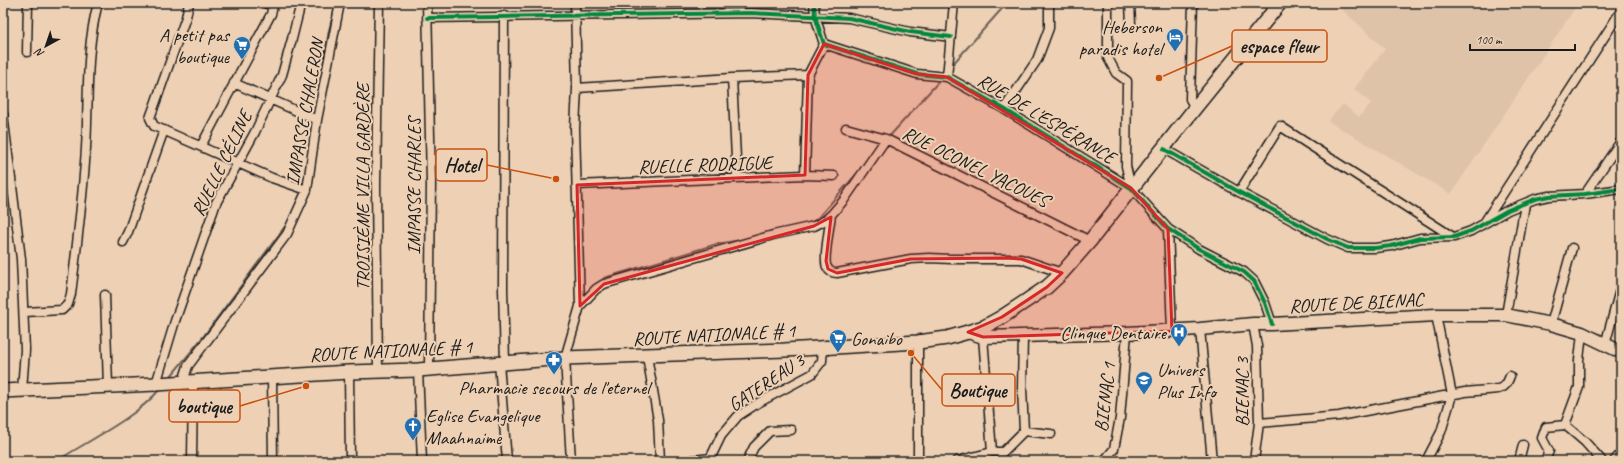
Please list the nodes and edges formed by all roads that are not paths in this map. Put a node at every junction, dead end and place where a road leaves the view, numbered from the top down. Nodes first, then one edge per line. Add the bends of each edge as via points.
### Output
1 (28, 3) edge
2 (98, 3) edge
3 (189, 3) edge
4 (265, 3) edge
5 (301, 3) edge
6 (340, 3) edge
7 (379, 3) edge
8 (427, 3) edge
9 (575, 3) edge
10 (814, 3) edge
11 (954, 3) edge
12 (1048, 3) edge
13 (1108, 3) edge
14 (1130, 3) edge
15 (1193, 3) edge
16 (1280, 3) edge
17 (1621, 11) edge
18 (504, 16) junction
19 (815, 16) junction
20 (574, 17) junction
21 (427, 18) junction
22 (1131, 24) dead end
23 (951, 37) junction
24 (824, 44) junction
25 (27, 52) dead end
26 (808, 75) junction
27 (947, 77) junction
28 (732, 78) junction
29 (234, 83) junction
30 (577, 88) junction
31 (270, 100) junction
32 (1195, 108) junction
33 (1004, 109) junction
34 (3, 114) edge
35 (317, 120) junction
36 (846, 128) dead end
37 (164, 130) junction
38 (886, 139) junction
39 (1621, 141) edge
40 (201, 146) junction
41 (1164, 148) junction
42 (238, 162) junction
43 (805, 175) junction
44 (834, 176) dead end
45 (737, 178) junction
46 (577, 185) junction
47 (1131, 188) junction
48 (1621, 189) edge
49 (307, 190) junction
50 (1238, 192) junction
51 (1585, 194) junction
52 (1524, 204) junction
53 (831, 215) junction
54 (1482, 225) junction
55 (1168, 229) junction
56 (1454, 237) junction
57 (1090, 241) junction
58 (123, 242) dead end
59 (1572, 248) dead end
60 (1062, 273) junction
61 (1621, 286) edge
62 (105, 295) dead end
63 (580, 306) junction
64 (25, 312) junction
65 (1436, 315) junction
66 (1506, 315) junction
67 (1253, 324) junction
68 (1272, 324) junction
69 (1552, 324) junction
70 (1200, 329) junction
71 (1172, 331) junction
72 (968, 332) junction
73 (1127, 333) junction
74 (1582, 334) junction
75 (1023, 336) junction
76 (983, 337) junction
77 (918, 342) junction
78 (1605, 345) junction
79 (823, 348) junction
80 (1621, 352) edge
81 (647, 356) junction
82 (502, 363) junction
83 (565, 368) junction
84 (424, 369) junction
85 (378, 371) junction
86 (349, 372) junction
87 (272, 376) junction
88 (1510, 376) dead end
89 (188, 381) junction
90 (156, 384) junction
91 (108, 386) junction
92 (22, 390) junction
93 (3, 391) edge
94 (1452, 394) junction
95 (1259, 423) junction
96 (1565, 425) junction
97 (791, 430) dead end
98 (1024, 431) junction
99 (1051, 434) dead end
100 (1523, 445) dead end
101 (992, 452) junction
102 (1621, 453) edge
103 (918, 455) dead end
104 (710, 460) edge
105 (192, 461) edge
106 (273, 461) edge
107 (350, 461) edge
108 (422, 461) edge
109 (507, 461) edge
110 (571, 461) edge
111 (660, 461) edge
112 (684, 461) edge
113 (746, 461) edge
114 (957, 461) edge
115 (1104, 461) edge
116 (1212, 461) edge
117 (1254, 461) edge
118 (1424, 461) edge
119 (1519, 461) edge
120 (1545, 461) edge
121 (1602, 461) edge
122 (1614, 461) edge

1 - 25 street
2 - 64 street via 93,21 87,73 86,147 80,226 71,294 68,304 62,310
3 - 37 street via 150,118 154,126
4 - 29 street via 273,6 271,14
5 - 31 street, RUELLE CÉLINE via 282,75
6 - 35 street, IMPASSE CHALERON
7 - 85 street, TROISIÈME VILLA GARDÈRE via 376,185
8 - 21 street, IMPASSE CHARLES
9 - 20 street
10 - 19 street
11 - 23 street
12 - 33 street via 1049,28 1037,60
13 - 47 street via 1108,58 1116,73 1127,81 1126,166
14 - 22 street
15 - 32 street via 1190,100
16 - 32 main road, ROUTE NATIONALE # 1
17 - 54 street
18 - 20 street
18 - 21 street
18 - 82 street
19 - 20 street via 674,13
19 - 23 street via 849,18 910,32
19 - 24 street
20 - 30 street
21 - 84 street, IMPASSE CHARLES via 431,182
23 - 27 street
24 - 26 street
24 - 27 street via 917,74
26 - 28 street
26 - 43 street
27 - 33 street, RUE DE L'ESPÉRANCE
28 - 30 street
28 - 45 street
29 - 31 street
29 - 40 street
30 - 46 street
31 - 35 street
31 - 42 street, RUELLE CÉLINE
32 - 41 main road, ROUTE NATIONALE # 1
33 - 47 street, RUE DE L'ESPÉRANCE
34 - 64 street
35 - 49 street, IMPASSE CHALERON
36 - 38 street, RUE OCONEL YACOUES
37 - 40 street
37 - 58 street
38 - 53 street
38 - 57 street, RUE OCONEL YACOUES
39 - 51 street
40 - 42 street
41 - 47 main road, ROUTE NATIONALE # 1
41 - 50 street
42 - 49 street via 272,178
42 - 90 street, RUELLE CÉLINE via 216,203
43 - 44 street, RUELLE RODRIGUE
43 - 45 street, RUELLE RODRIGUE
45 - 46 street, RUELLE RODRIGUE
46 - 63 street
47 - 55 street
47 - 57 main road, ROUTE NATIONALE # 1
48 - 51 street
49 - 89 street, IMPASSE CHALERON via 287,234 188,366
50 - 56 street via 1348,248 1391,246 1420,238
50 - 56 street via 1280,126
51 - 52 street via 1549,196
52 - 54 street
52 - 66 street
53 - 60 street via 826,261 828,270 832,273 929,258 1021,259
53 - 63 street via 814,226 773,235 604,284
54 - 56 street
55 - 68 street via 1199,249 1244,272 1254,281
55 - 71 street
57 - 60 main road, ROUTE NATIONALE # 1
59 - 69 street
60 - 72 main road, ROUTE NATIONALE # 1 via 1002,317
61 - 78 street
62 - 91 street
63 - 83 street
64 - 92 street via 26,350
65 - 66 main road, ROUTE DE BIENAC
65 - 68 main road, ROUTE DE BIENAC
65 - 94 street
66 - 69 main road, ROUTE DE BIENAC
67 - 68 main road, ROUTE DE BIENAC
67 - 70 main road, ROUTE DE BIENAC
67 - 95 street, BIENAC 3 via 1257,346
69 - 74 main road, ROUTE DE BIENAC
70 - 71 main road, ROUTE DE BIENAC
70 - 116 street
71 - 73 main road, ROUTE DE BIENAC
72 - 76 main road, ROUTE DE BIENAC
72 - 77 main road, ROUTE NATIONALE # 1
73 - 75 main road, ROUTE DE BIENAC
73 - 115 street, BIENAC 1 via 1120,418 1114,449
74 - 78 main road, ROUTE DE BIENAC
74 - 96 street via 1579,387
75 - 76 main road, ROUTE DE BIENAC
75 - 98 street
76 - 101 street
77 - 79 main road, ROUTE NATIONALE # 1
77 - 103 street
78 - 80 main road, ROUTE DE BIENAC
79 - 81 main road, ROUTE NATIONALE # 1
79 - 104 street, GATEREAU 3 via 822,361 812,374 738,416 721,436
81 - 83 main road, ROUTE NATIONALE # 1
81 - 111 street via 658,420
82 - 83 main road, ROUTE NATIONALE # 1
82 - 84 main road, ROUTE NATIONALE # 1
82 - 109 street
83 - 110 street
84 - 85 main road, ROUTE NATIONALE # 1
84 - 108 street, IMPASSE CHARLES
85 - 86 main road, ROUTE NATIONALE # 1
86 - 87 main road, ROUTE NATIONALE # 1
86 - 107 street
87 - 89 main road, ROUTE NATIONALE # 1
87 - 106 street
88 - 94 street via 1504,387
89 - 90 main road, ROUTE NATIONALE # 1
89 - 105 street, IMPASSE CHALERON
90 - 91 main road, ROUTE NATIONALE # 1
91 - 92 main road, ROUTE NATIONALE # 1
92 - 93 main road, ROUTE NATIONALE # 1
94 - 95 street via 1339,416
94 - 118 street via 1441,432
95 - 117 street, BIENAC 3
96 - 120 street via 1546,427 1542,438 1549,451
96 - 121 street
97 - 113 street via 770,431 754,447
98 - 99 street
98 - 101 street via 1003,452
100 - 119 street
101 - 114 street
102 - 122 street
104 - 112 street

